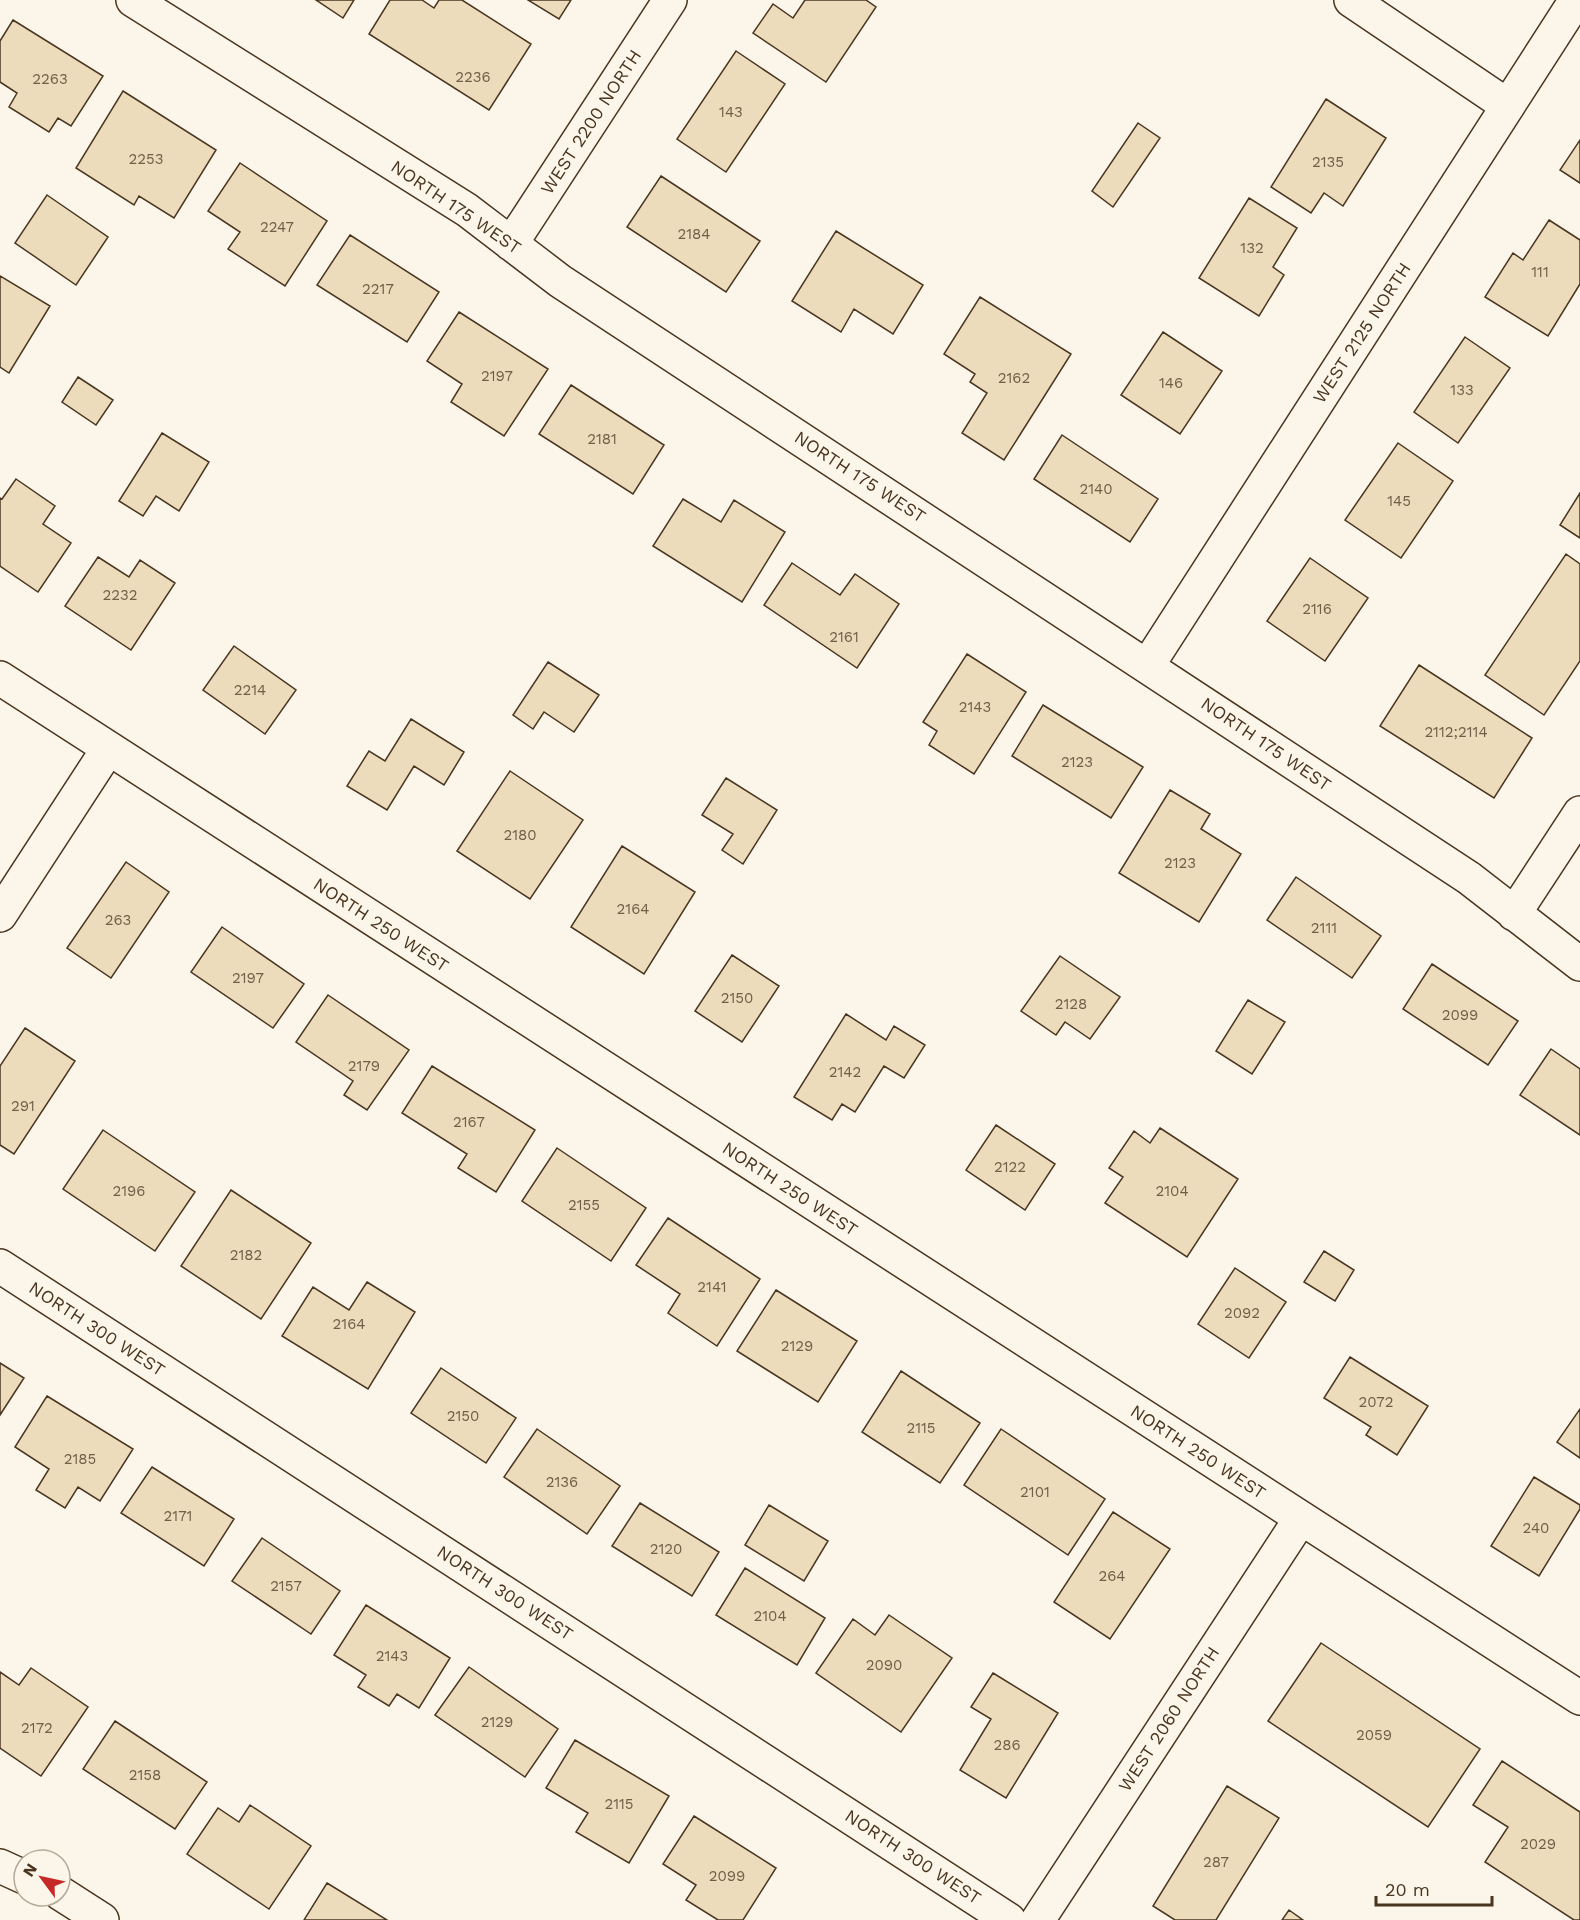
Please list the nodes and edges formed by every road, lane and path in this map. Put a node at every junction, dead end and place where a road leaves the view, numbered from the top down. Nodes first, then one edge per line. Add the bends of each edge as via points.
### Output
1 (134, 0) edge
2 (670, 0) edge
3 (1351, 0) edge
4 (1576, 0) edge
5 (1508, 106) junction
6 (511, 244) junction
7 (1148, 666) junction
8 (0, 678) edge
9 (108, 749) junction
10 (1580, 813) edge
11 (1514, 914) junction
12 (0, 915) edge
13 (1580, 964) edge
14 (0, 1266) edge
15 (1300, 1518) junction
16 (1576, 1688) edge
17 (72, 1901) edge
18 (102, 1920) edge
19 (1009, 1920) edge
20 (1038, 1920) edge

1 - 6 street, NORTH 175 WEST via 467,210
2 - 6 street, WEST 2200 NORTH
3 - 5 street
4 - 5 street, WEST 2125 NORTH
5 - 7 street, WEST 2125 NORTH
6 - 7 street, NORTH 175 WEST via 570,287
7 - 11 street, NORTH 175 WEST via 1469,878
8 - 9 street, NORTH 250 WEST
9 - 12 street
9 - 15 street, NORTH 250 WEST
10 - 11 street
11 - 13 street, NORTH 175 WEST
14 - 19 street, NORTH 300 WEST
15 - 16 street, NORTH 250 WEST
15 - 20 street, WEST 2060 NORTH
17 - 18 street

